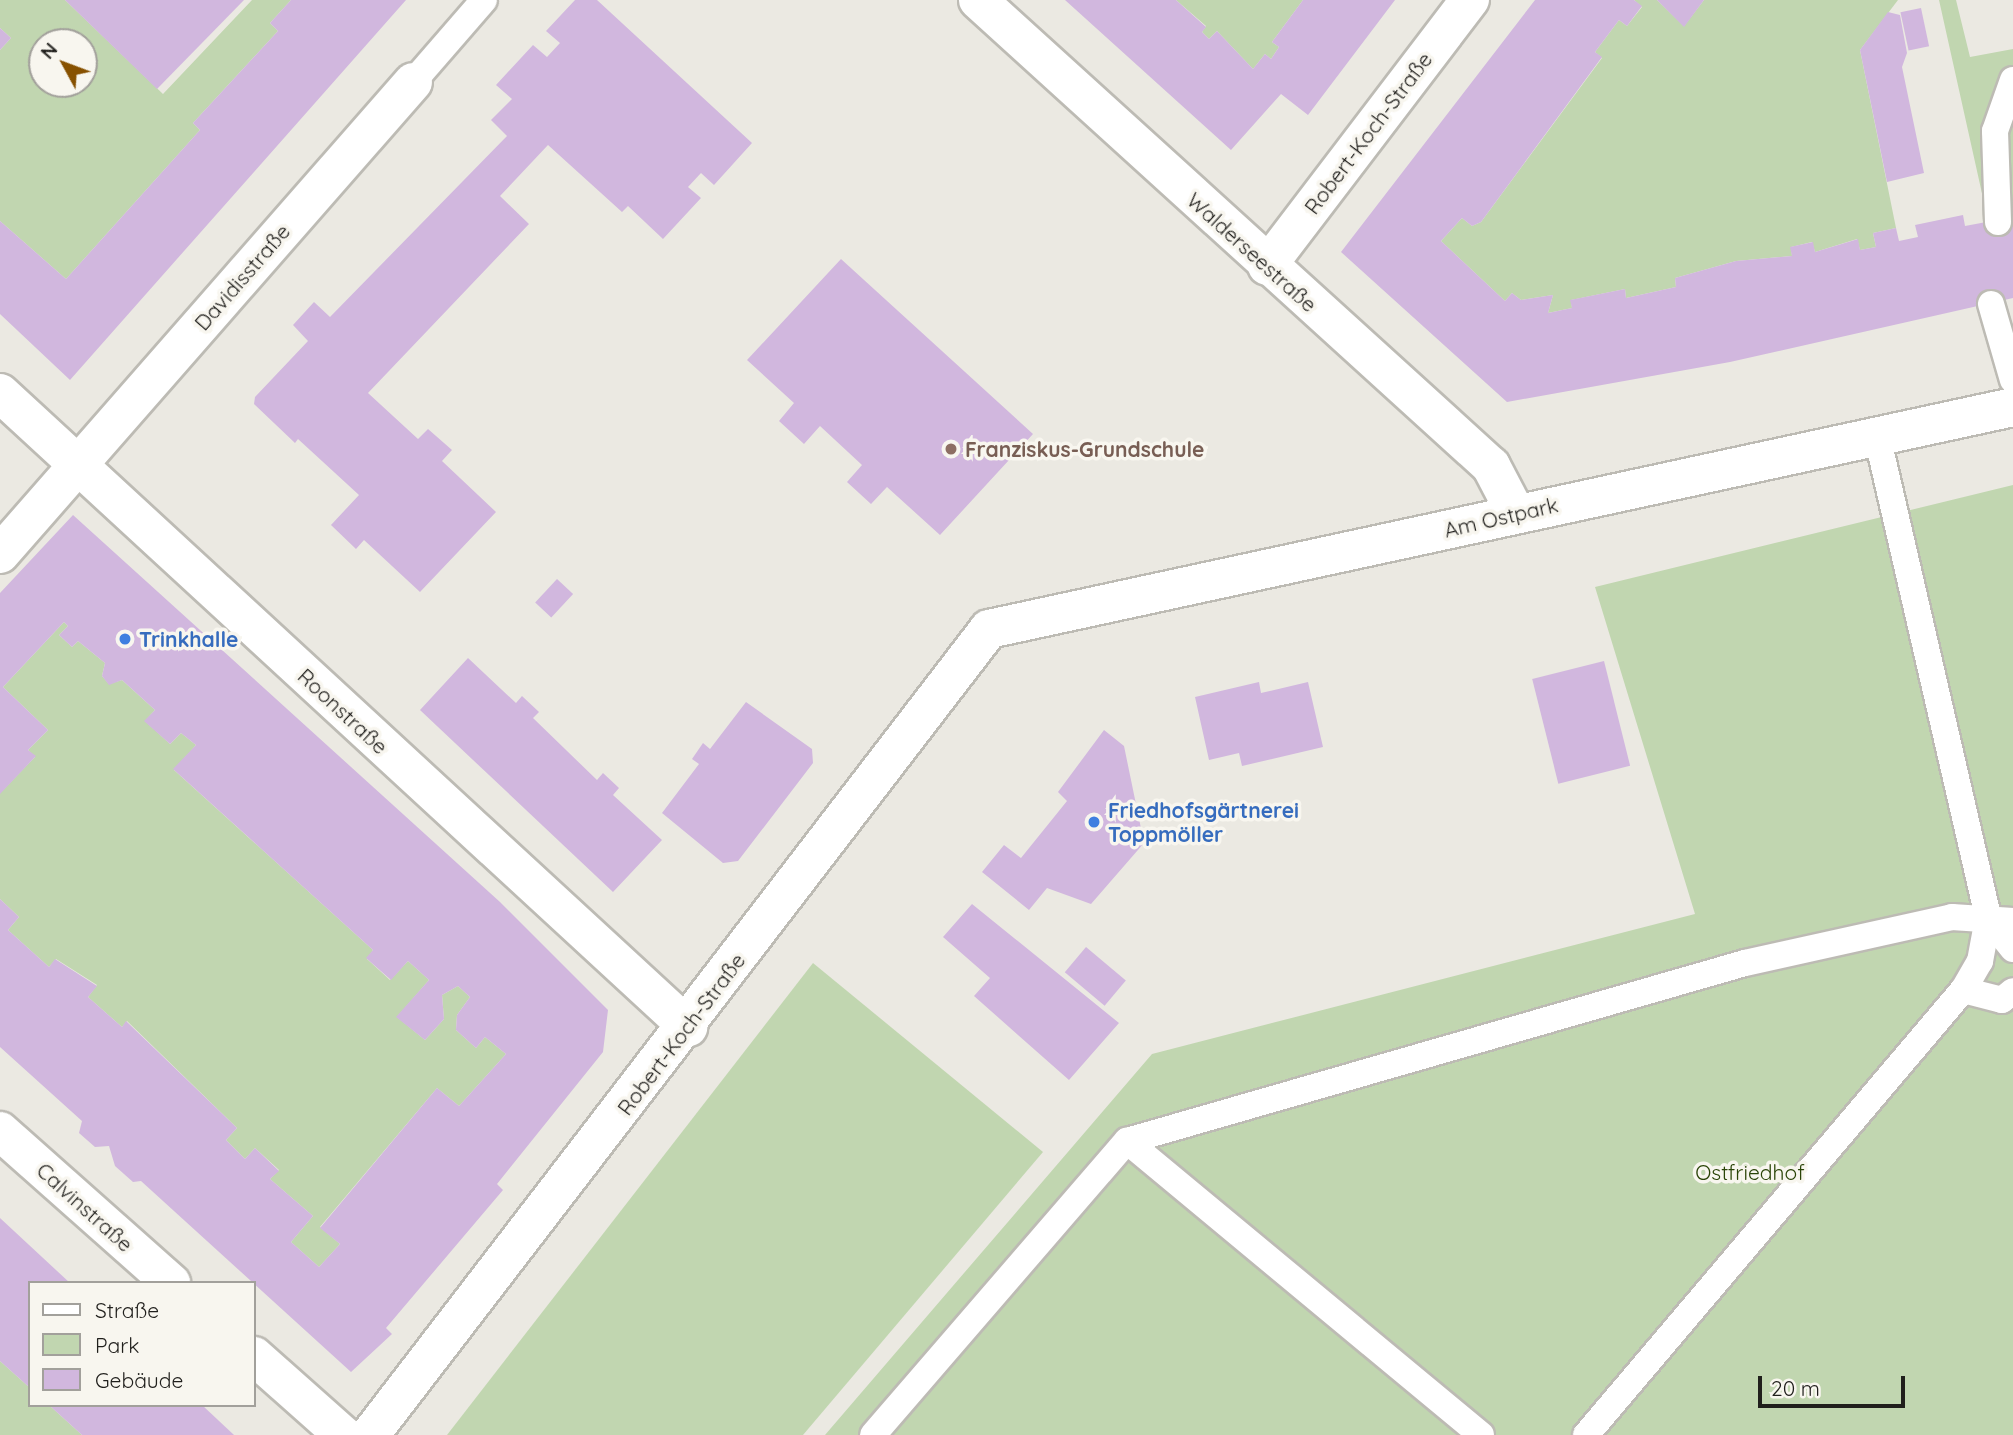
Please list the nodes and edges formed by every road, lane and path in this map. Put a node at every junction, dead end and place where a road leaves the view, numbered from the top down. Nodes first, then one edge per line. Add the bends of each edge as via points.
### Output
1 (484, 0) edge
2 (978, 0) edge
3 (1470, 0) edge
4 (2013, 80) edge
5 (413, 82) joint
6 (1998, 222) dead end
7 (1267, 266) junction
8 (1991, 304) dead end
9 (2013, 380) edge
10 (0, 393) edge
11 (2013, 407) edge
12 (1878, 440) junction
13 (76, 465) junction
14 (1515, 512) junction
15 (0, 554) edge
16 (989, 629) joint
17 (2001, 920) edge
18 (2013, 948) edge
19 (1963, 990) junction
20 (2013, 991) edge
21 (688, 1027) junction
22 (0, 1131) edge
23 (1128, 1141) junction
24 (169, 1281) edge
25 (256, 1358) edge
26 (342, 1435) edge
27 (370, 1435) edge
28 (873, 1435) edge
29 (1481, 1435) edge
30 (1586, 1435) edge

1 - 5 lane, Davidisstraße
2 - 7 street, Walderseestraße
3 - 7 street, Robert-Koch-Straße
4 - 6 lane via 1995,131
5 - 13 street, Davidisstraße
7 - 14 street, Walderseestraße via 1491,466
8 - 9 lane
10 - 13 street, Roonstraße
11 - 12 street, Am Ostpark
12 - 14 street, Am Ostpark
12 - 17 lane
13 - 15 street, Davidisstraße
13 - 21 street, Roonstraße
14 - 16 street, Am Ostpark
16 - 21 street, Robert-Koch-Straße
17 - 18 lane
17 - 19 lane
17 - 23 lane via 1951,917 1745,963
19 - 20 lane via 2002,1000
19 - 30 lane
21 - 27 street, Robert-Koch-Straße
22 - 24 street, Calvinstraße
23 - 28 lane
23 - 29 lane
25 - 26 street

